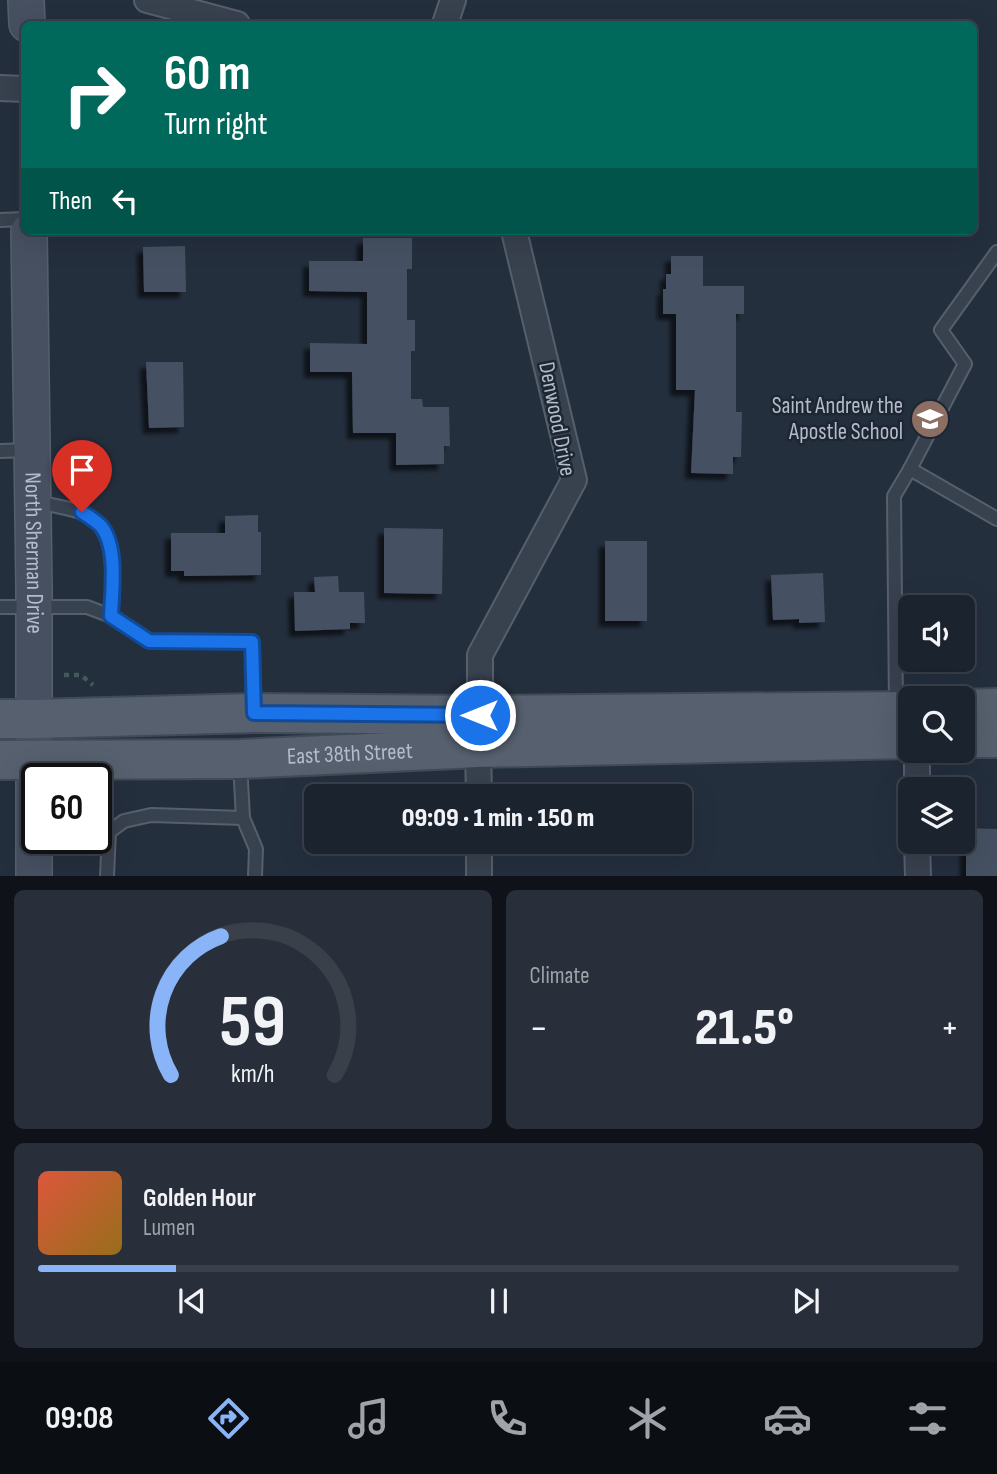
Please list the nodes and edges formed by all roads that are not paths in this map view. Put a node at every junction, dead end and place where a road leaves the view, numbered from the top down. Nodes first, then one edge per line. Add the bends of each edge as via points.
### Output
1 (26, 0) edge
2 (147, 0) edge
3 (453, 0) edge
4 (26, 21) edge
5 (226, 21) edge
6 (446, 21) edge
7 (0, 88) edge
8 (21, 89) edge
9 (21, 219) edge
10 (0, 220) edge
11 (29, 235) edge
12 (515, 235) edge
13 (997, 252) edge
14 (16, 450) edge
15 (910, 469) junction
16 (33, 501) junction
17 (997, 519) edge
18 (17, 607) edge
19 (111, 616) junction
20 (903, 686) edge
21 (997, 708) edge
22 (975, 709) edge
23 (254, 713) junction
24 (17, 719) edge
25 (898, 720) edge
26 (479, 731) junction
27 (975, 738) edge
28 (997, 738) edge
29 (240, 759) junction
30 (17, 760) edge
31 (479, 784) edge
32 (243, 818) junction
33 (479, 854) edge
34 (917, 854) edge
35 (34, 876) edge
36 (107, 876) edge
37 (255, 876) edge
38 (479, 876) edge
39 (918, 876) edge

1 - 4 main road
2 - 5 street
3 - 6 street
7 - 8 street
9 - 10 lane
11 - 14 main road, North Sherman Drive
12 - 26 street, Denwood Drive via 574,480 480,655
13 - 15 lane via 941,330 965,364
14 - 16 main road, North Sherman Drive
15 - 17 lane
15 - 20 lane via 894,496
16 - 18 main road, North Sherman Drive
16 - 19 lane via 82,512 100,525 113,566
18 - 19 lane via 87,607
18 - 24 main road, North Sherman Drive
19 - 23 lane via 149,641 252,642
21 - 22 main road
23 - 24 main road, East 38th Street
23 - 26 main road, East 38th Street
24 - 30 main road, North Sherman Drive
25 - 26 main road, East 38th Street
26 - 29 main road, East 38th Street
26 - 31 street, Denwood Drive
27 - 28 main road
29 - 30 main road, East 38th Street
29 - 32 lane
30 - 35 main road, North Sherman Drive
32 - 36 lane via 151,815 124,821 109,832
32 - 37 lane via 256,849
33 - 38 street
34 - 39 street

